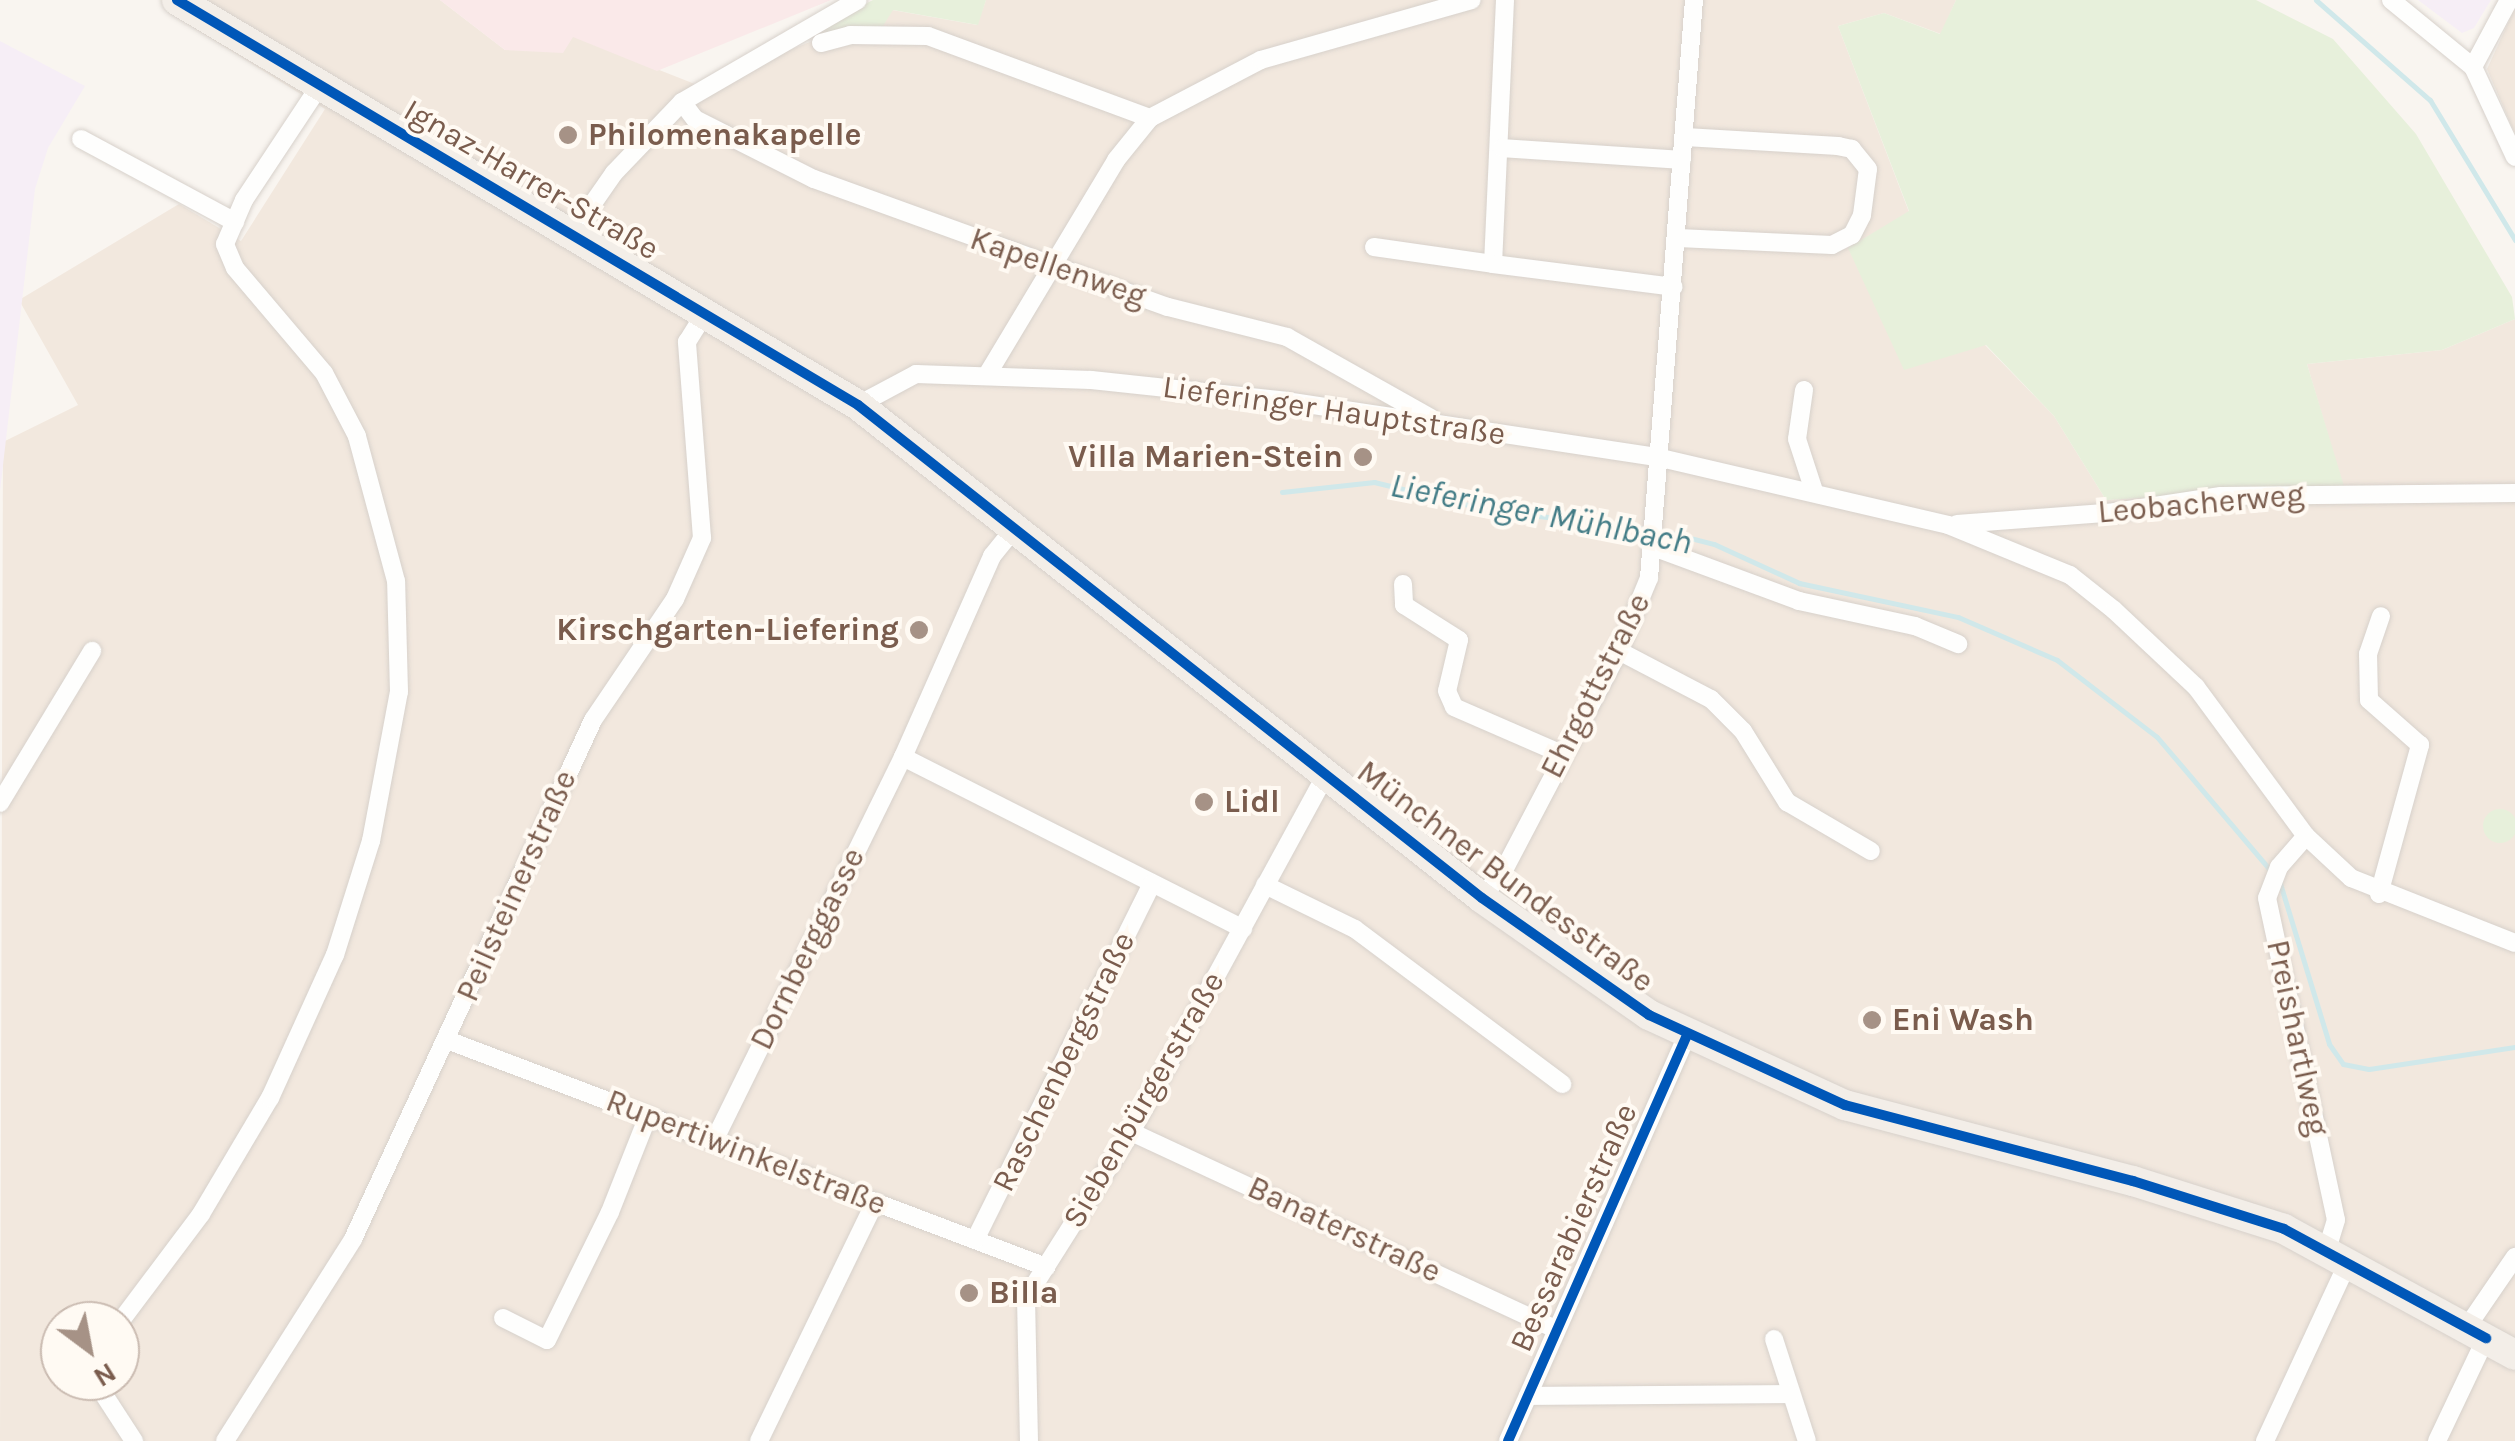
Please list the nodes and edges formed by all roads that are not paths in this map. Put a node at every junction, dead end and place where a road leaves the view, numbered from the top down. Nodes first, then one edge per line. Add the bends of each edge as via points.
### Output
1 (177, 0) edge
2 (858, 0) edge
3 (1472, 0) edge
4 (1505, 0) edge
5 (1694, 0) edge
6 (2391, 0) edge
7 (2509, 0) edge
8 (822, 42) dead end
9 (2473, 68) junction
10 (320, 85) junction
11 (682, 102) junction
12 (1150, 118) junction
13 (1685, 137) junction
14 (81, 138) dead end
15 (1502, 148) junction
16 (2515, 157) edge
17 (1682, 160) junction
18 (234, 222) junction
19 (573, 232) junction
20 (1678, 238) junction
21 (1374, 247) dead end
22 (1493, 264) junction
23 (1054, 268) junction
24 (1674, 287) junction
25 (706, 310) junction
26 (987, 375) junction
27 (1804, 390) dead end
28 (858, 405) junction
29 (1440, 422) junction
30 (1661, 458) junction
31 (1814, 491) junction
32 (2515, 494) edge
33 (1948, 525) junction
34 (1014, 528) junction
35 (1657, 536) junction
36 (1403, 584) dead end
37 (2380, 616) dead end
38 (1958, 644) dead end
39 (1619, 650) junction
40 (92, 651) dead end
41 (1564, 749) junction
42 (903, 757) junction
43 (1326, 774) junction
44 (0, 802) edge
45 (2306, 836) junction
46 (1871, 851) dead end
47 (1152, 883) junction
48 (1265, 885) junction
49 (2379, 894) junction
50 (1482, 898) junction
51 (1243, 928) junction
52 (2515, 943) edge
53 (1687, 1034) junction
54 (447, 1040) junction
55 (1562, 1084) dead end
56 (648, 1116) junction
57 (1131, 1132) junction
58 (714, 1141) junction
59 (876, 1202) junction
60 (975, 1240) junction
61 (2338, 1255) junction
62 (2515, 1256) edge
63 (1046, 1267) junction
64 (136, 1301) edge
65 (502, 1318) dead end
66 (1556, 1329) junction
67 (2476, 1332) junction
68 (1774, 1339) dead end
69 (2515, 1355) edge
70 (1789, 1394) junction
71 (1528, 1396) junction
72 (108, 1401) edge
73 (2439, 1440) edge
74 (134, 1441) edge
75 (225, 1441) edge
76 (759, 1441) edge
77 (1029, 1441) edge
78 (1508, 1441) edge
79 (1807, 1441) edge
80 (2265, 1441) edge

1 - 10 main road, Ignaz-Harrer-Straße
2 - 11 street
3 - 12 street via 1260,60
4 - 15 street
5 - 13 street, Ehrgottstraße
6 - 9 street
7 - 9 street
8 - 12 street via 850,35 928,36
9 - 16 street
10 - 18 street
10 - 19 main road, Ignaz-Harrer-Straße
11 - 19 street via 614,174
11 - 23 street, Kapellenweg via 695,119 814,179
12 - 23 street via 1116,160
13 - 17 street, Ehrgottstraße
13 - 20 street via 1838,146 1852,149 1868,169 1862,215 1852,236 1832,245
14 - 18 street
15 - 17 street
15 - 22 street
17 - 20 street, Ehrgottstraße
18 - 64 street via 224,244 235,268 308,349 358,436 396,581 400,682 372,841 335,955 260,1115 201,1214
19 - 25 main road, Ignaz-Harrer-Straße
20 - 24 street, Ehrgottstraße
21 - 22 street
22 - 24 street
23 - 26 street
23 - 29 street, Kapellenweg via 1288,337
24 - 30 street, Ehrgottstraße
25 - 28 main road, Ignaz-Harrer-Straße
25 - 54 street, Peilsteinerstraße via 687,342 702,534 675,599 602,704
26 - 28 street, Lieferinger Hauptstraße via 916,374
26 - 29 street, Lieferinger Hauptstraße via 1110,382
27 - 31 street via 1797,439
28 - 34 main road, Münchner Bundesstraße
29 - 30 street, Lieferinger Hauptstraße
30 - 31 street, Lieferinger Hauptstraße
30 - 35 street, Ehrgottstraße
31 - 33 street, Lieferinger Hauptstraße
32 - 33 street, Leobacherweg via 2221,496
33 - 45 street, Lieferinger Hauptstraße via 2070,575 2124,620 2196,687
34 - 42 street, Dornberggasse via 992,556
34 - 43 main road, Münchner Bundesstraße
35 - 38 street via 1799,601 1915,626
35 - 39 street, Ehrgottstraße
36 - 41 street via 1404,605 1456,636 1448,696 1458,710
37 - 49 street via 2368,654 2369,700 2420,745
39 - 41 street, Ehrgottstraße
39 - 46 street via 1711,698 1743,731 1787,802
40 - 44 street
41 - 50 street, Ehrgottstraße via 1505,868
42 - 47 street
42 - 58 street, Dornberggasse
43 - 48 street, Siebenbürgerstraße
43 - 50 main road, Münchner Bundesstraße
45 - 49 street, Lieferinger Hauptstraße
45 - 61 street, Preishartlweg via 2275,875 2267,898
47 - 51 street
47 - 60 street, Raschenbergstraße
48 - 51 street, Siebenbürgerstraße
48 - 55 street via 1355,929
49 - 52 street, Lieferinger Hauptstraße
50 - 53 main road, Münchner Bundesstraße
51 - 57 street, Siebenbürgerstraße
53 - 61 main road, Münchner Bundesstraße via 1796,1086 1890,1119 2226,1208
53 - 66 street, Bessarabierstraße
54 - 56 street, Rupertiwinkelstraße
54 - 75 street, Peilsteinerstraße via 354,1239
56 - 58 street, Rupertiwinkelstraße
56 - 65 street via 547,1340
57 - 63 street, Siebenbürgerstraße
57 - 66 street, Banaterstraße
58 - 59 street, Rupertiwinkelstraße
59 - 60 street, Rupertiwinkelstraße
59 - 76 street
60 - 63 street, Rupertiwinkelstraße
61 - 67 main road, Münchner Bundesstraße
61 - 80 street, Preishartlweg
62 - 67 street
63 - 77 street, Siebenbürgerstraße via 1026,1298
66 - 71 street, Bessarabierstraße
67 - 69 main road, Münchner Bundesstraße
67 - 73 street
68 - 70 street
70 - 71 street
70 - 79 street
71 - 78 street, Bessarabierstraße
72 - 74 street

